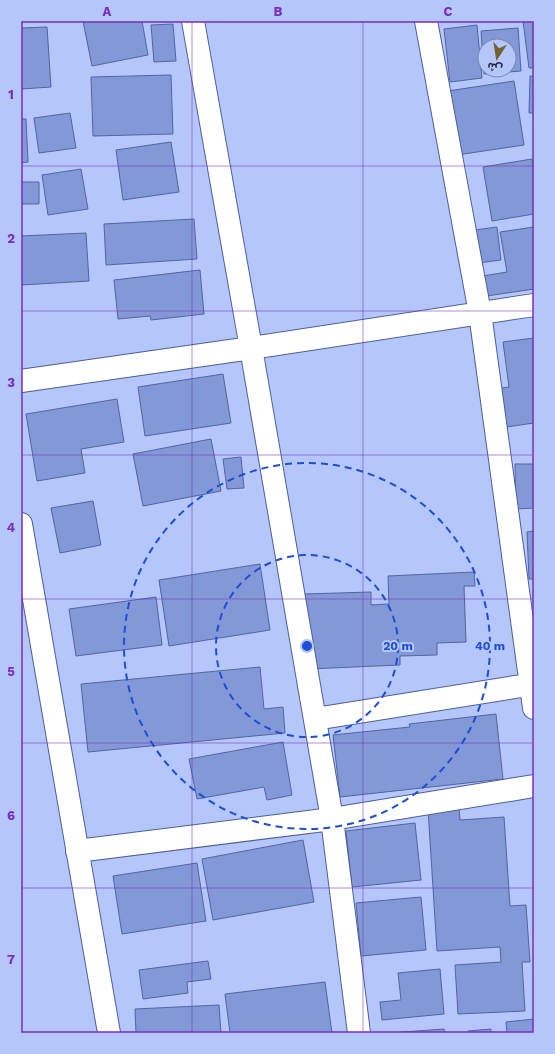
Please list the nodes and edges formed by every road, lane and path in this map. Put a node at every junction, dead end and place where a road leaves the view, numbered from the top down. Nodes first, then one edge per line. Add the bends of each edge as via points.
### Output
1 (193, 21) edge
2 (426, 21) edge
3 (534, 305) edge
4 (480, 313) junction
5 (251, 348) junction
6 (21, 381) edge
7 (21, 524) edge
8 (532, 685) edge
9 (534, 708) edge
10 (315, 719) junction
11 (534, 786) edge
12 (332, 819) junction
13 (77, 851) junction
14 (109, 1033) edge
15 (359, 1033) edge

1 - 5 street
2 - 4 street
3 - 4 street
4 - 5 street
4 - 8 street
5 - 6 street
5 - 10 street
7 - 13 street
8 - 9 street
8 - 10 street
10 - 12 street
11 - 12 street
12 - 13 street
12 - 15 street
13 - 14 street

